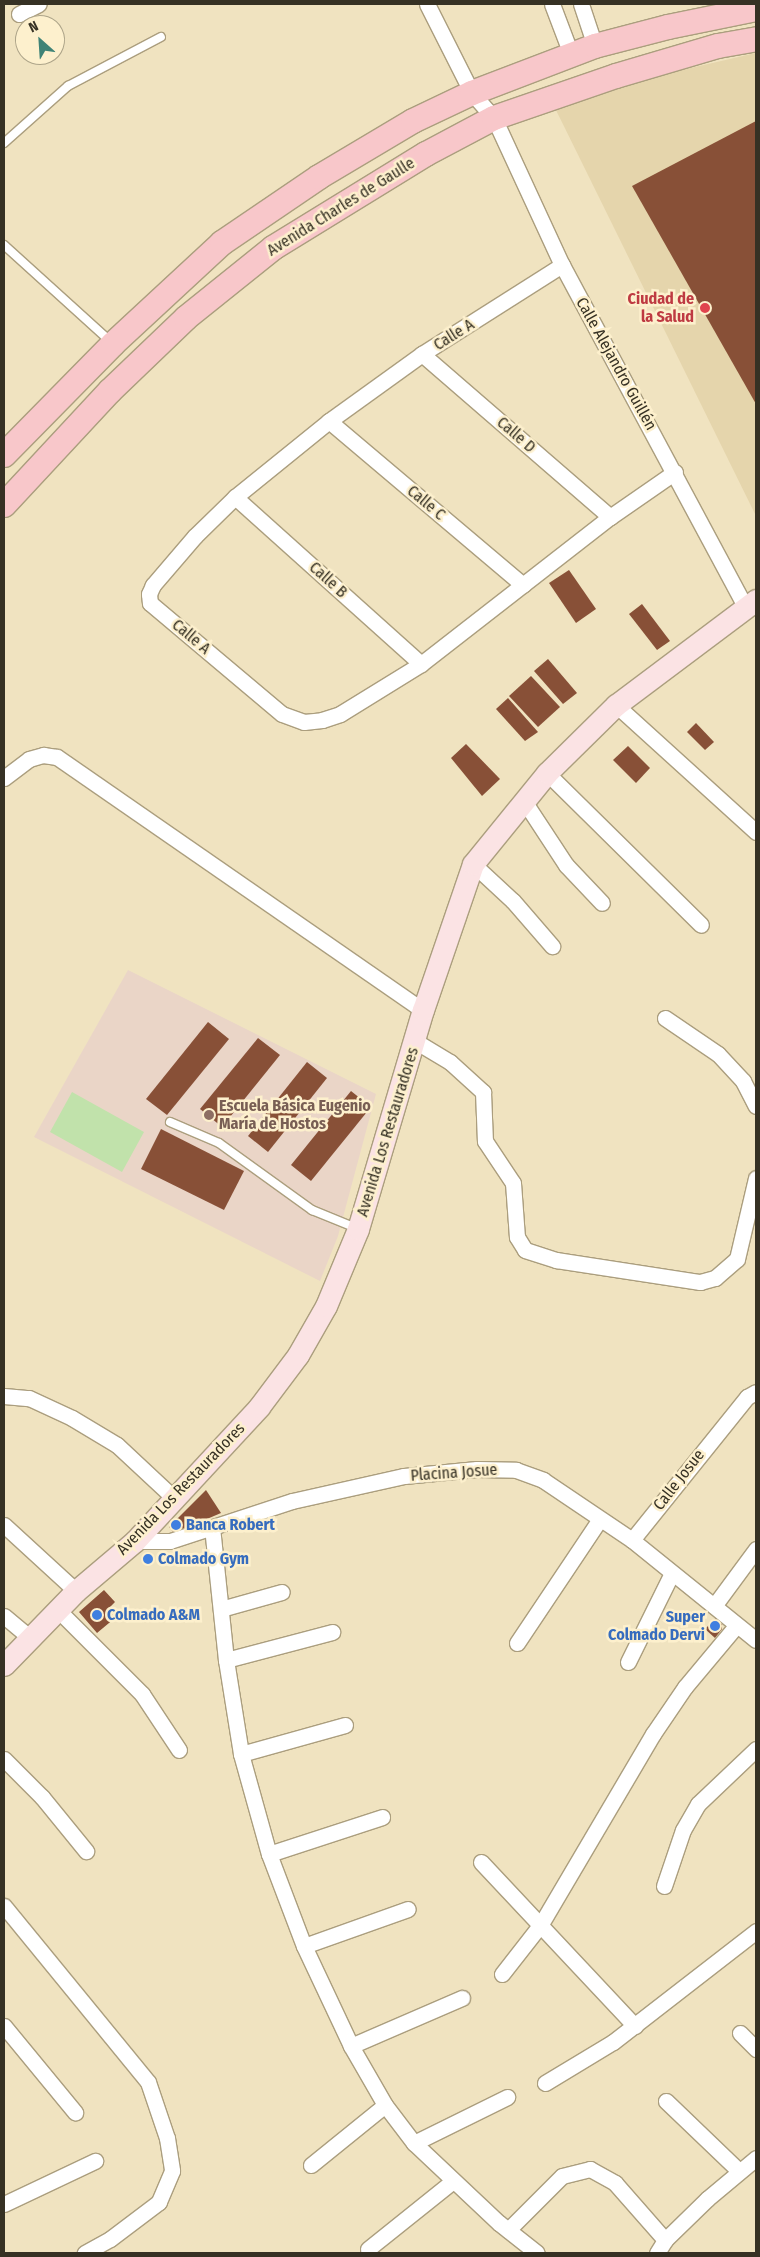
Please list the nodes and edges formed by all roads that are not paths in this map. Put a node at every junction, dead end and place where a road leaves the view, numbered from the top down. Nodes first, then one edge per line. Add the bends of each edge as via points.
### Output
1 (39, 4) edge
2 (426, 4) edge
3 (552, 4) edge
4 (581, 4) edge
5 (756, 9) edge
6 (20, 14) dead end
7 (161, 38) dead end
8 (756, 39) edge
9 (595, 46) junction
10 (571, 54) junction
11 (472, 93) junction
12 (494, 118) junction
13 (4, 142) edge
14 (4, 245) edge
15 (562, 265) junction
16 (113, 344) junction
17 (422, 354) junction
18 (329, 421) junction
19 (6, 448) edge
20 (675, 472) junction
21 (236, 497) junction
22 (4, 505) edge
23 (610, 517) junction
24 (524, 585) junction
25 (751, 604) edge
26 (421, 664) junction
27 (616, 705) junction
28 (547, 773) junction
29 (4, 778) edge
30 (524, 801) junction
31 (756, 832) edge
32 (474, 864) junction
33 (602, 903) dead end
34 (701, 925) dead end
35 (552, 946) dead end
36 (423, 1010) junction
37 (665, 1018) dead end
38 (415, 1041) junction
39 (756, 1106) edge
40 (170, 1122) dead end
41 (756, 1183) edge
42 (358, 1229) junction
43 (756, 1392) edge
44 (4, 1396) edge
45 (175, 1499) junction
46 (600, 1519) junction
47 (4, 1524) edge
48 (212, 1528) junction
49 (632, 1540) junction
50 (135, 1541) junction
51 (756, 1549) edge
52 (672, 1573) junction
53 (76, 1591) junction
54 (282, 1592) dead end
55 (714, 1606) junction
56 (221, 1609) junction
57 (58, 1610) junction
58 (4, 1616) edge
59 (736, 1626) junction
60 (332, 1632) dead end
61 (30, 1638) junction
62 (756, 1640) edge
63 (517, 1643) dead end
64 (226, 1660) junction
65 (628, 1662) dead end
66 (4, 1665) edge
67 (345, 1725) dead end
68 (756, 1749) edge
69 (179, 1750) dead end
70 (241, 1754) junction
71 (4, 1759) edge
72 (382, 1817) dead end
73 (86, 1851) dead end
74 (269, 1854) junction
75 (481, 1862) dead end
76 (664, 1886) dead end
77 (4, 1906) edge
78 (408, 1909) dead end
79 (541, 1924) junction
80 (756, 1931) edge
81 (304, 1946) junction
82 (502, 1974) dead end
83 (462, 1998) dead end
84 (4, 2026) edge
85 (635, 2026) junction
86 (740, 2033) dead end
87 (352, 2046) junction
88 (756, 2049) edge
89 (545, 2083) dead end
90 (508, 2097) dead end
91 (666, 2101) dead end
92 (385, 2106) junction
93 (75, 2112) dead end
94 (414, 2143) junction
95 (756, 2158) edge
96 (95, 2161) dead end
97 (311, 2165) dead end
98 (739, 2171) junction
99 (453, 2181) junction
100 (4, 2204) edge
101 (508, 2230) junction
102 (665, 2240) junction
103 (368, 2248) dead end
104 (85, 2253) edge
105 (537, 2253) edge
106 (657, 2253) edge

1 - 6 street
2 - 11 street, Calle Alejandro Guillén
3 - 10 street
4 - 9 street
5 - 9 main road, Avenida Charles de Gaulle via 668,26
7 - 13 lane via 68,86
8 - 12 main road, Avenida Charles de Gaulle via 718,46 616,76
9 - 10 main road, Avenida Charles de Gaulle
10 - 11 main road, Avenida Charles de Gaulle
11 - 12 street, Calle Alejandro Guillén
11 - 16 main road, Avenida Charles de Gaulle via 413,121 328,172 222,243
12 - 15 street, Calle Alejandro Guillén
12 - 22 main road, Avenida Charles de Gaulle via 426,154 289,238 229,281 110,391
14 - 16 lane
15 - 17 street, Calle A
15 - 20 street, Calle Alejandro Guillén
16 - 19 main road, Avenida Charles de Gaulle
17 - 18 street, Calle A
17 - 23 street, Calle D
18 - 21 street, Calle A
18 - 24 street, Calle C
20 - 23 street, Calle A
20 - 25 street, Calle Alejandro Guillén
21 - 26 street, Calle B
21 - 26 street, Calle A via 195,536 153,585 150,602 282,714 304,722 340,714
23 - 24 street, Calle A
24 - 26 street, Calle A
25 - 27 street, Avenida Los Restauradores
27 - 28 street, Avenida Los Restauradores
27 - 31 street
28 - 30 street, Avenida Los Restauradores
28 - 34 street
29 - 36 street via 29,759 43,755 57,757
30 - 32 street, Avenida Los Restauradores
30 - 33 street via 566,864
32 - 35 street
32 - 36 street, Avenida Los Restauradores
36 - 38 street, Avenida Los Restauradores
37 - 39 street via 718,1054 743,1081
38 - 41 street via 450,1062 482,1092 486,1141 513,1183 517,1237 525,1250 556,1260 691,1280 714,1278 728,1270 737,1259
38 - 42 street, Avenida Los Restauradores
40 - 42 lane via 219,1144 329,1220
42 - 45 street, Avenida Los Restauradores via 326,1306 298,1355 259,1407
43 - 49 street, Calle Josue via 747,1397 727,1420
44 - 45 street via 30,1398 79,1422 117,1445
45 - 50 street, Avenida Los Restauradores
46 - 48 street, Placina Josue via 543,1480 516,1470 477,1469 386,1480 292,1501
46 - 49 street, Placina Josue
46 - 63 street
47 - 53 street
48 - 50 street, Placina Josue via 170,1541
48 - 56 street
49 - 52 street, Placina Josue
50 - 53 street, Avenida Los Restauradores
51 - 55 street
52 - 55 street, Placina Josue
52 - 65 street
53 - 57 street, Avenida Los Restauradores
54 - 56 street
55 - 59 street, Placina Josue
56 - 64 street
57 - 61 street, Avenida Los Restauradores
57 - 69 street via 142,1694
58 - 61 street
59 - 62 street, Placina Josue
59 - 79 street via 685,1687 653,1734
60 - 64 street
61 - 66 street, Avenida Los Restauradores
64 - 70 street
67 - 70 street
68 - 76 street via 698,1804 682,1830
70 - 74 street
71 - 73 street via 42,1797
72 - 74 street
74 - 81 street
75 - 79 street
77 - 104 street via 148,2082 167,2138 172,2171 159,2202 110,2240
78 - 81 street
79 - 82 street
79 - 85 street
80 - 85 street
81 - 87 street
83 - 87 street
84 - 93 street
85 - 89 street
86 - 88 street
87 - 92 street
90 - 94 street
91 - 98 street
92 - 94 street
92 - 97 street
94 - 99 street
95 - 98 street
96 - 100 street
98 - 102 street
99 - 101 street
99 - 103 street
101 - 102 street via 562,2176 590,2169 615,2183
101 - 105 street
102 - 106 street

